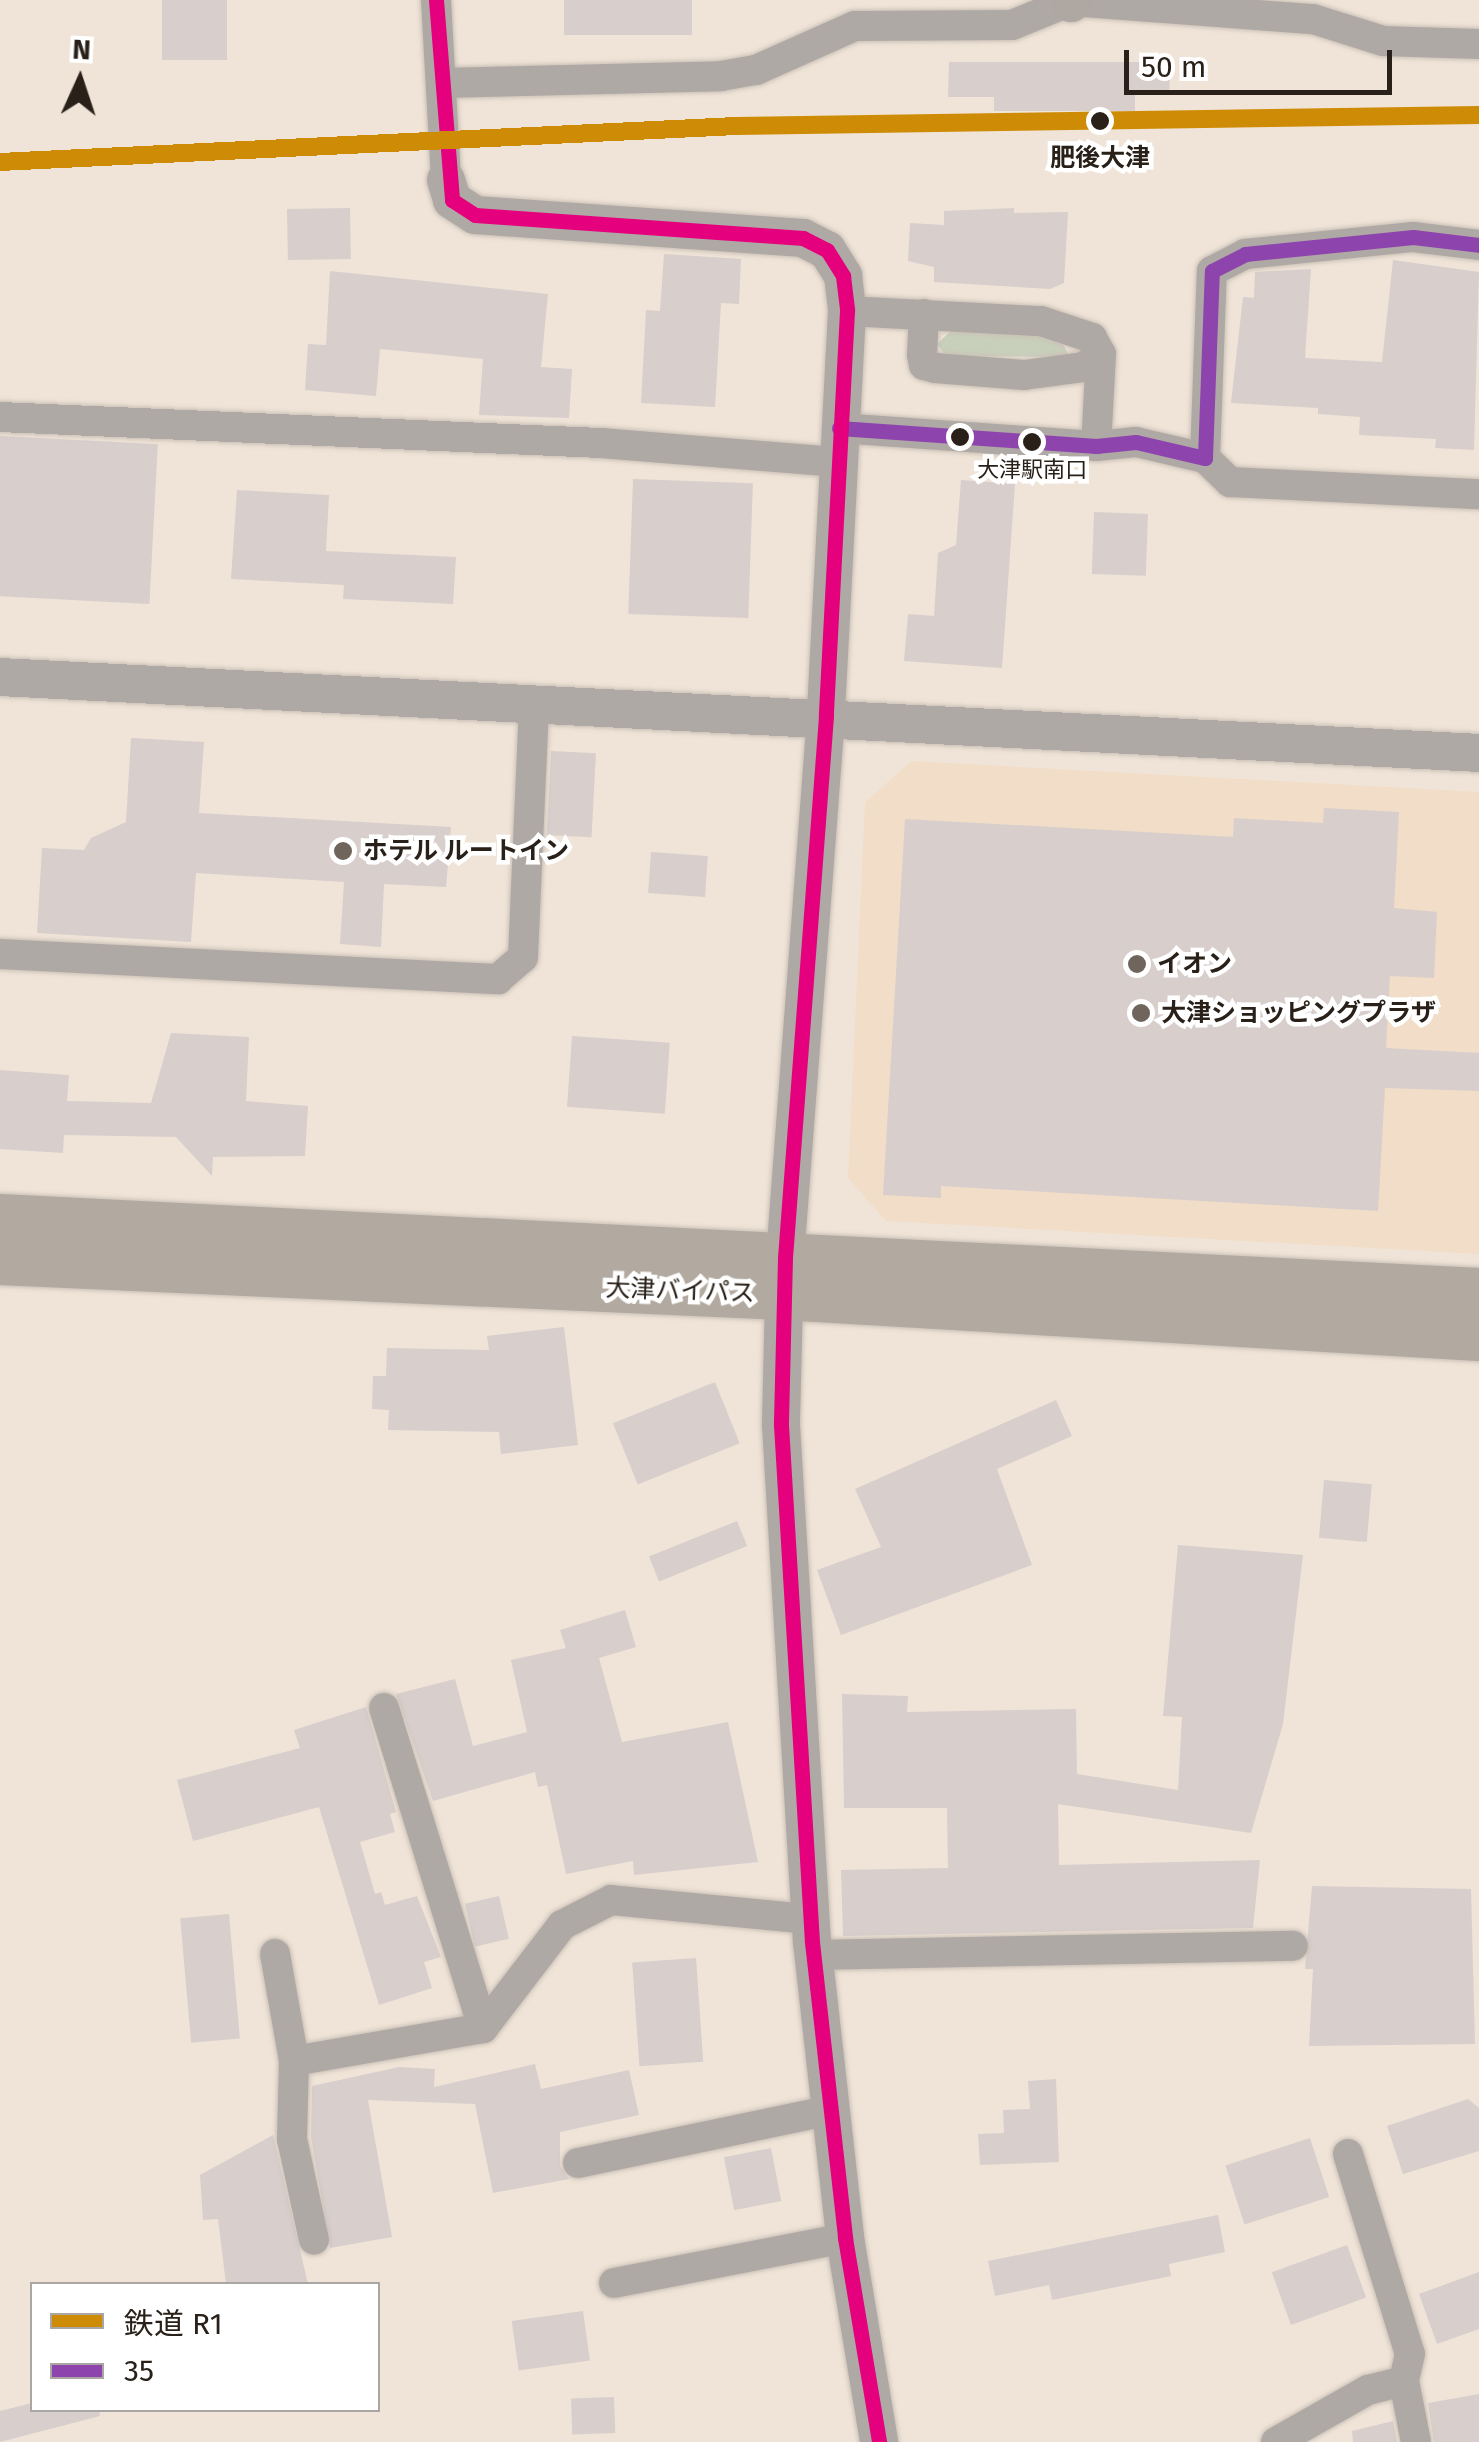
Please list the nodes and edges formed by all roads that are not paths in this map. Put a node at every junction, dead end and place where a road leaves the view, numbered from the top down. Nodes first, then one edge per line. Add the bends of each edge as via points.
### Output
1 (436, 0) edge
2 (1071, 0) edge
3 (1479, 44) edge
4 (441, 83) junction
5 (446, 180) joint
6 (1479, 246) edge
7 (847, 311) junction
8 (924, 314) junction
9 (1101, 354) junction
10 (0, 418) edge
11 (839, 445) junction
12 (1096, 446) junction
13 (1205, 458) junction
14 (1479, 494) edge
15 (0, 676) edge
16 (534, 703) junction
17 (826, 716) junction
18 (1479, 753) edge
19 (0, 954) edge
20 (0, 1220) edge
21 (0, 1260) edge
22 (784, 1276) junction
23 (1479, 1292) edge
24 (1479, 1336) edge
25 (384, 1708) dead end
26 (811, 1937) junction
27 (1294, 1946) dead end
28 (276, 1954) dead end
29 (483, 2028) junction
30 (294, 2061) junction
31 (831, 2110) junction
32 (1348, 2154) dead end
33 (578, 2163) dead end
34 (845, 2238) junction
35 (314, 2240) dead end
36 (614, 2282) dead end
37 (1404, 2382) junction
38 (879, 2442) edge
39 (1276, 2442) edge
40 (1416, 2442) edge

1 - 4 street
2 - 3 street via 1313,19 1383,41
2 - 4 street via 1012,25 855,26 756,70 721,76
4 - 5 street
5 - 7 street via 452,200 475,215 803,238 827,250 835,263
6 - 13 street via 1395,239 1245,254 1212,271
7 - 8 street
7 - 11 street
8 - 9 street via 1041,321 1092,338
8 - 9 street via 924,365 935,368 1024,375 1084,367
9 - 12 street
10 - 11 street
11 - 12 street
11 - 17 street
12 - 13 street via 1136,442
13 - 14 street via 1230,482
15 - 16 street
16 - 17 street
16 - 19 street via 523,958 498,979
17 - 18 street
17 - 22 street
20 - 22 highway, 大津バイパス
21 - 22 highway, 大津バイパス
22 - 23 highway, 大津バイパス
22 - 24 highway, 大津バイパス
22 - 26 street via 781,1425
25 - 29 street
26 - 27 street
26 - 29 street via 611,1900 588,1906 562,1924
26 - 31 street
28 - 30 street
29 - 30 street
30 - 35 street via 292,2139
31 - 33 street
31 - 34 street
32 - 37 street via 1410,2354
34 - 36 street
34 - 38 street
37 - 39 street via 1368,2390
37 - 40 street

